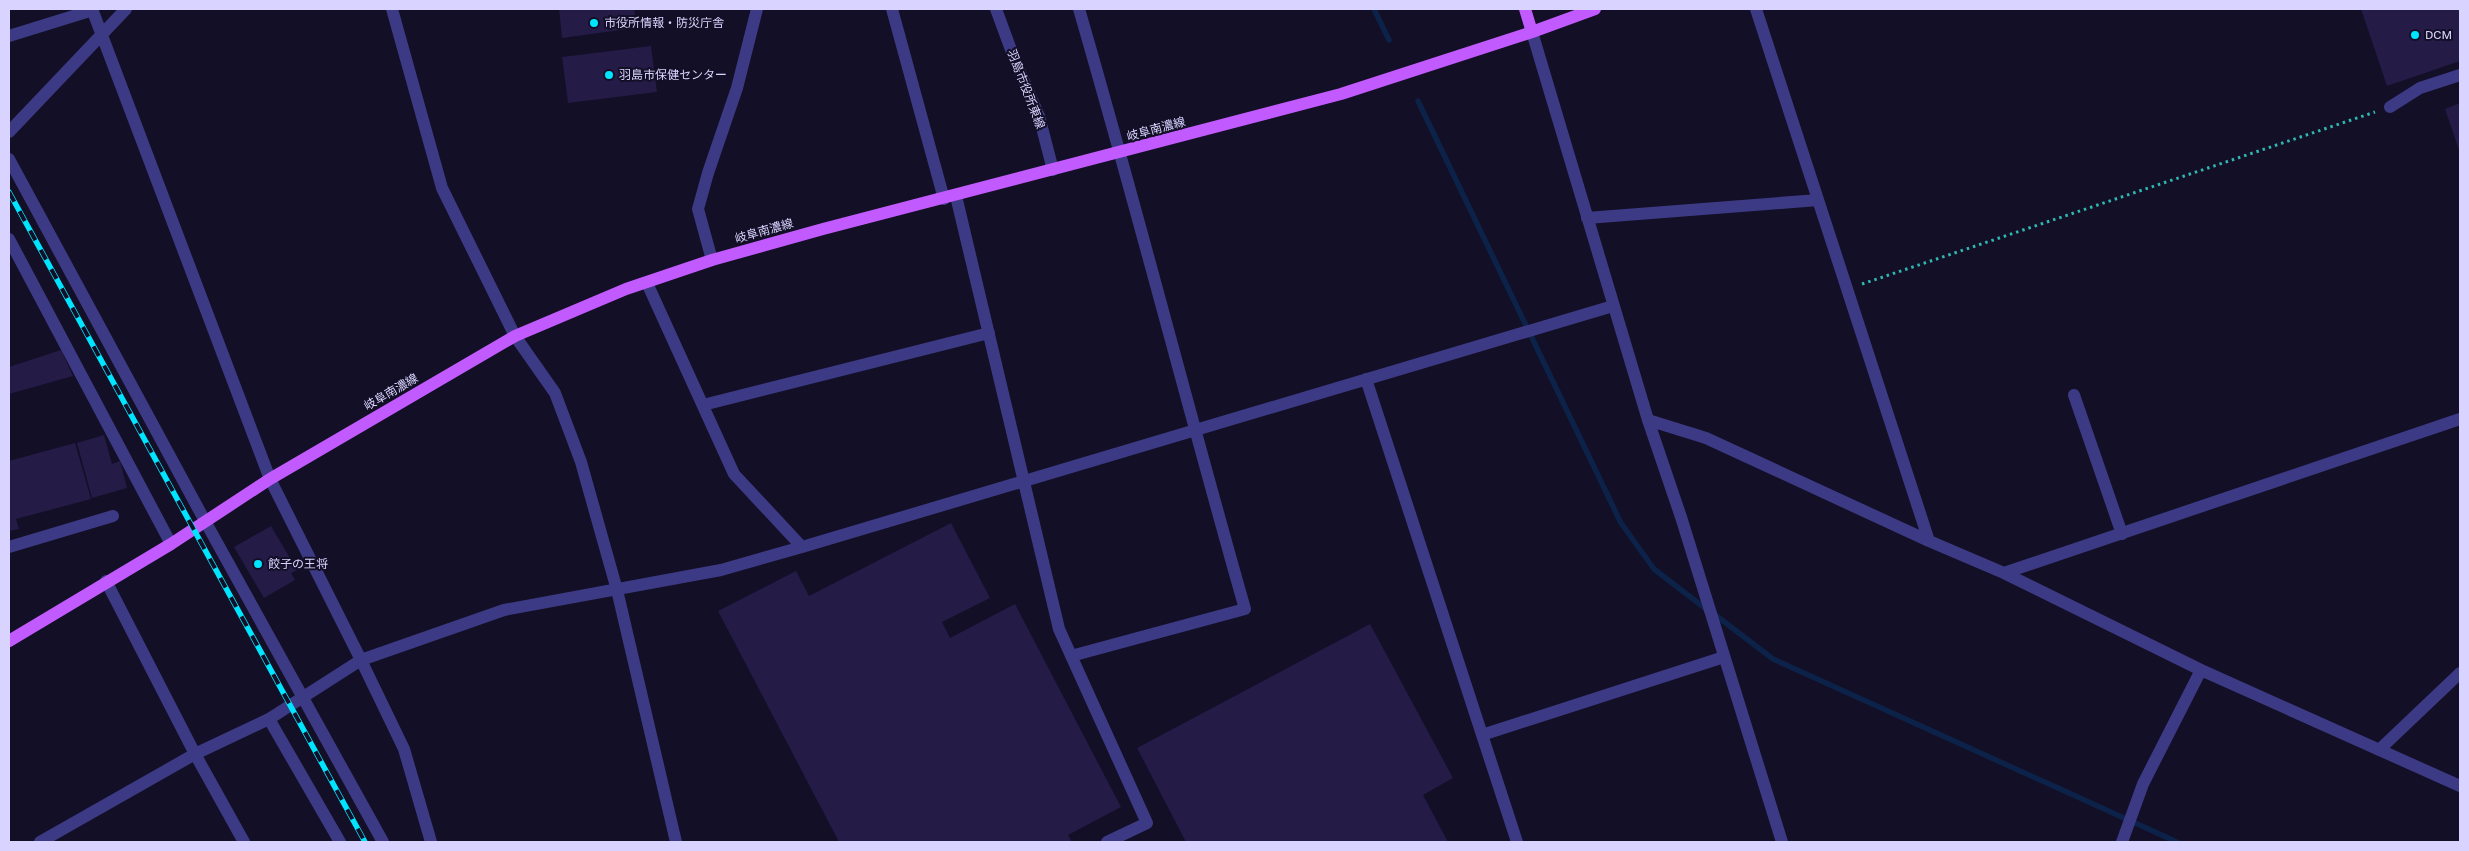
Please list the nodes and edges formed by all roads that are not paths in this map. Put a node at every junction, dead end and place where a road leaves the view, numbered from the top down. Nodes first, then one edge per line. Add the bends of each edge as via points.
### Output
1 (92, 9) edge
2 (126, 9) edge
3 (392, 9) edge
4 (757, 9) edge
5 (892, 9) edge
6 (996, 9) edge
7 (1079, 9) edge
8 (1525, 9) edge
9 (1593, 9) edge
10 (1756, 9) edge
11 (1532, 32) junction
12 (102, 33) junction
13 (9, 36) edge
14 (2460, 75) edge
15 (2390, 107) road end
16 (9, 132) edge
17 (1121, 152) junction
18 (9, 159) edge
19 (1053, 170) junction
20 (950, 197) junction
21 (1818, 200) junction
22 (1587, 218) junction
23 (9, 239) edge
24 (712, 260) junction
25 (647, 283) junction
26 (1613, 306) junction
27 (989, 333) junction
28 (515, 336) junction
29 (1366, 379) junction
30 (2074, 395) dead end
31 (703, 405) junction
32 (2460, 419) edge
33 (1648, 420) junction
34 (1194, 430) junction
35 (270, 479) junction
36 (1023, 481) junction
37 (113, 516) dead end
38 (205, 521) junction
39 (2122, 534) junction
40 (1929, 541) junction
41 (171, 544) junction
42 (9, 547) edge
43 (802, 547) junction
44 (2004, 573) junction
45 (106, 581) junction
46 (617, 590) junction
47 (9, 641) edge
48 (1723, 655) junction
49 (1071, 656) junction
50 (362, 660) junction
51 (2201, 670) junction
52 (2460, 673) edge
53 (303, 698) junction
54 (269, 719) junction
55 (1482, 735) junction
56 (2380, 750) junction
57 (196, 754) junction
58 (2460, 786) edge
59 (40, 842) edge
60 (244, 842) edge
61 (340, 842) edge
62 (383, 842) edge
63 (431, 842) edge
64 (676, 842) edge
65 (1107, 842) edge
66 (1517, 842) edge
67 (1782, 842) edge
68 (2122, 842) edge

1 - 12 street
1 - 13 street
2 - 12 street
3 - 28 street via 442,188
4 - 24 street via 738,88 698,209
5 - 20 street
6 - 19 street, 羽島市役所東線 via 1039,116
7 - 17 street
8 - 11 main road
9 - 11 main road, 岐阜南濃線
10 - 21 street
11 - 17 main road, 岐阜南濃線 via 1341,94
11 - 22 street
12 - 16 street
12 - 35 street
14 - 15 street via 2420,88
17 - 19 main road, 岐阜南濃線
17 - 34 street
18 - 38 street
19 - 20 main road, 岐阜南濃線
20 - 24 main road, 岐阜南濃線
20 - 27 street
21 - 22 street
21 - 40 street
22 - 26 street
23 - 41 street
24 - 25 main road, 岐阜南濃線
25 - 28 main road, 岐阜南濃線
25 - 31 street
26 - 29 street
26 - 33 street
27 - 31 street
27 - 36 street
28 - 35 main road, 岐阜南濃線
28 - 46 street via 555,393 581,462
29 - 34 street
29 - 55 street
30 - 39 street
31 - 43 street via 734,474
32 - 39 street
33 - 40 street via 1706,438
33 - 48 street
34 - 36 street
34 - 49 street via 1245,609
35 - 38 main road, 岐阜南濃線
35 - 50 street
36 - 43 street
36 - 49 street via 1059,630
37 - 42 street
38 - 41 main road, 岐阜南濃線
38 - 53 street
39 - 44 street
40 - 44 street
41 - 45 main road, 岐阜南濃線
43 - 46 street via 721,570
44 - 51 street
45 - 47 main road, 岐阜南濃線
45 - 57 street
46 - 50 street via 504,610
46 - 64 street
48 - 55 street
48 - 67 street
49 - 65 street via 1147,823
50 - 53 street
50 - 63 street via 404,749
51 - 56 street
51 - 68 street via 2143,784
52 - 56 street
53 - 54 street
53 - 62 street
54 - 57 street
54 - 61 street
55 - 66 street
56 - 58 street
57 - 59 street
57 - 60 street

